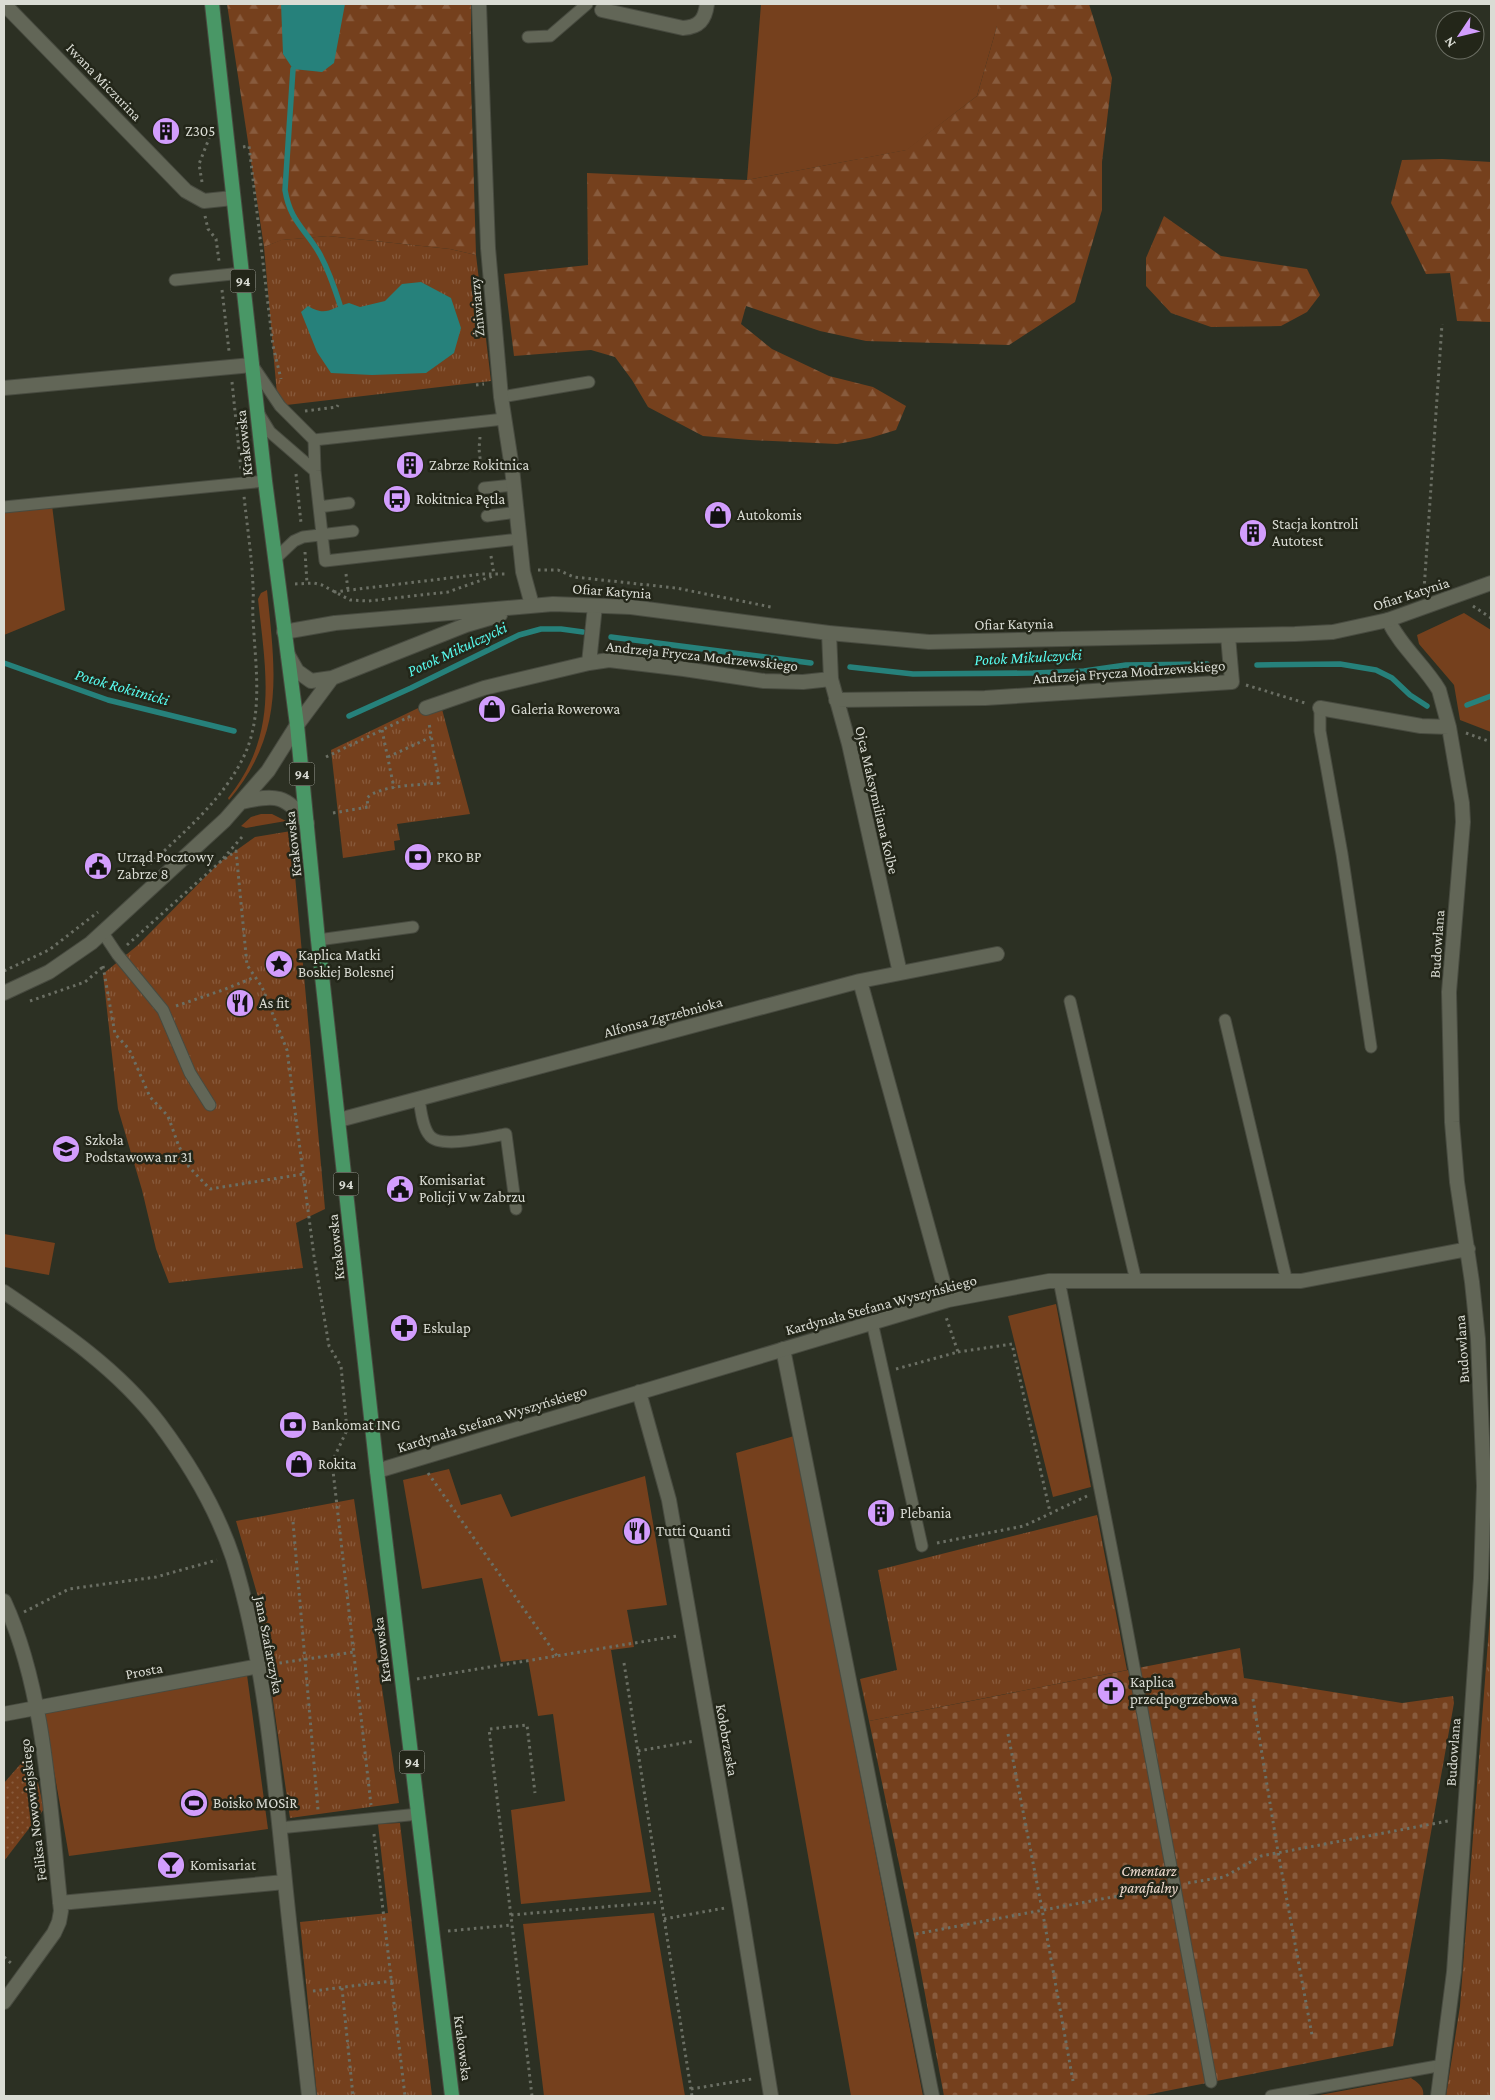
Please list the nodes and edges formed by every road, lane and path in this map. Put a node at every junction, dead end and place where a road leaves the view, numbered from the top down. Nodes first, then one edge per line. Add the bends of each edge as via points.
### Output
1 (4, 4) edge
2 (212, 4) edge
3 (479, 4) edge
4 (587, 4) edge
5 (708, 4) edge
6 (602, 10) dead end
7 (528, 37) dead end
8 (249, 146) dead end
9 (203, 152) dead end
10 (202, 185) dead end
11 (233, 198) junction
12 (206, 220) dead end
13 (242, 273) junction
14 (221, 275) junction
15 (175, 280) dead end
16 (1442, 324) dead end
17 (252, 365) junction
18 (231, 366) junction
19 (589, 382) dead end
20 (282, 384) dead end
21 (484, 384) dead end
22 (476, 385) dead end
23 (4, 388) edge
24 (501, 397) junction
25 (338, 405) dead end
26 (257, 411) junction
27 (299, 411) dead end
28 (504, 419) junction
29 (481, 434) dead end
30 (314, 440) junction
31 (511, 460) junction
32 (481, 464) junction
33 (472, 465) dead end
34 (296, 468) dead end
35 (315, 471) junction
36 (482, 476) dead end
37 (265, 481) junction
38 (242, 483) junction
39 (514, 485) junction
40 (484, 488) dead end
41 (350, 503) dead end
42 (4, 507) edge
43 (319, 507) junction
44 (517, 512) junction
45 (487, 516) dead end
46 (302, 526) dead end
47 (353, 531) dead end
48 (322, 534) junction
49 (520, 539) junction
50 (304, 552) dead end
51 (491, 556) dead end
52 (275, 558) junction
53 (542, 570) dead end
54 (512, 573) dead end
55 (346, 574) dead end
56 (494, 576) junction
57 (300, 583) dead end
58 (308, 583) junction
59 (1491, 583) edge
60 (348, 590) junction
61 (1430, 590) dead end
62 (334, 592) junction
63 (532, 605) junction
64 (595, 606) junction
65 (779, 609) dead end
66 (1388, 620) junction
67 (284, 632) junction
68 (829, 632) junction
69 (1228, 636) junction
70 (288, 655) junction
71 (588, 663) junction
72 (332, 678) junction
73 (831, 679) junction
74 (1232, 682) junction
75 (836, 700) junction
76 (426, 708) junction
77 (1320, 708) junction
78 (297, 725) junction
79 (1449, 727) junction
80 (382, 730) junction
81 (431, 737) junction
82 (1491, 742) edge
83 (326, 757) dead end
84 (388, 757) junction
85 (394, 788) junction
86 (242, 802) junction
87 (332, 813) dead end
88 (307, 823) junction
89 (236, 851) junction
90 (150, 864) dead end
91 (101, 910) dead end
92 (413, 927) dead end
93 (103, 932) junction
94 (318, 940) junction
95 (997, 954) dead end
96 (103, 966) dead end
97 (4, 971) edge
98 (900, 973) junction
99 (255, 977) junction
100 (860, 981) junction
101 (4, 993) edge
102 (1070, 1001) dead end
103 (163, 1010) junction
104 (1225, 1020) dead end
105 (1371, 1047) dead end
106 (419, 1099) junction
107 (210, 1105) dead end
108 (339, 1120) junction
109 (304, 1174) junction
110 (516, 1209) dead end
111 (1468, 1250) junction
112 (1059, 1280) junction
113 (1136, 1281) junction
114 (1286, 1282) junction
115 (4, 1292) edge
116 (944, 1301) junction
117 (872, 1322) junction
118 (783, 1349) junction
119 (958, 1352) junction
120 (883, 1372) junction
121 (639, 1392) junction
122 (418, 1459) junction
123 (377, 1472) junction
124 (1099, 1491) junction
125 (1050, 1512) junction
126 (293, 1522) dead end
127 (922, 1546) joint
128 (232, 1556) junction
129 (4, 1601) edge
130 (13, 1621) junction
131 (692, 1634) junction
132 (4, 1637) edge
133 (354, 1652) junction
134 (557, 1656) junction
135 (305, 1658) junction
136 (624, 1663) dead end
137 (259, 1666) junction
138 (402, 1682) junction
139 (1253, 1699) dead end
140 (36, 1708) junction
141 (4, 1714) edge
142 (1008, 1734) dead end
143 (711, 1738) junction
144 (638, 1751) junction
145 (535, 1793) dead end
146 (419, 1814) junction
147 (372, 1818) junction
148 (319, 1823) junction
149 (279, 1828) junction
150 (285, 1882) junction
151 (662, 1902) junction
152 (60, 1903) junction
153 (740, 1905) junction
154 (511, 1915) junction
155 (664, 1918) junction
156 (512, 1925) junction
157 (432, 1932) junction
158 (392, 1981) junction
159 (342, 1988) junction
160 (297, 1993) junction
161 (4, 2002) edge
162 (1312, 2035) dead end
163 (1443, 2065) junction
164 (768, 2076) junction
165 (1073, 2082) dead end
166 (1211, 2082) dead end
167 (691, 2089) junction
168 (309, 2096) edge
169 (354, 2096) edge
170 (405, 2096) edge
171 (452, 2096) edge
172 (532, 2096) edge
173 (692, 2096) edge
174 (771, 2096) edge
175 (932, 2096) edge
176 (1272, 2096) edge
177 (1438, 2096) edge

1 - 11 street, Iwana Miczurina via 186,191 204,200
2 - 11 main road, Krakowska / 94
3 - 24 street, Żniwiarzy via 488,248
4 - 7 lane via 550,36
5 - 6 street via 702,22 683,28
8 - 20 path via 273,346
9 - 10 path via 199,164
11 - 13 main road, Krakowska / 94
12 - 14 path via 216,239
13 - 14 lane
13 - 17 main road, Krakowska / 94
14 - 15 lane
14 - 18 path
16 - 61 path via 1424,593
17 - 18 street
17 - 26 main road, Krakowska / 94
17 - 30 lane via 280,406
18 - 23 street
18 - 38 path
19 - 24 lane
21 - 22 path
24 - 28 street, Żniwiarzy
25 - 27 path
26 - 35 lane via 270,432
26 - 37 main road, Krakowska / 94
28 - 30 lane
28 - 31 street, Żniwiarzy
29 - 32 path
30 - 35 lane
31 - 32 path
31 - 39 street, Żniwiarzy
32 - 33 path
32 - 36 path
34 - 46 path
35 - 43 lane
37 - 38 lane
37 - 52 main road, Krakowska / 94
38 - 42 lane
38 - 90 path via 257,666 252,738 226,788
39 - 40 lane
39 - 44 street, Żniwiarzy
41 - 43 lane
43 - 48 lane
44 - 45 lane
44 - 49 street, Żniwiarzy
47 - 48 lane
48 - 49 lane via 325,561
48 - 52 lane via 294,541
49 - 63 street, Żniwiarzy via 523,572
50 - 58 path
51 - 56 path
52 - 67 main road, Krakowska / 94
53 - 65 path via 692,591
54 - 56 path
55 - 60 path
56 - 60 path via 482,574
56 - 62 path via 448,592 368,601 350,600
57 - 58 path
58 - 62 path via 322,585
59 - 66 street, Ofiar Katynia
60 - 62 path
63 - 64 street, Ofiar Katynia
63 - 67 street, Ofiar Katynia via 335,623
63 - 72 street, Ofiar Katynia via 466,625
64 - 68 street, Ofiar Katynia via 631,607
64 - 71 street
66 - 69 street, Ofiar Katynia via 1333,632
66 - 79 street, Budowlana via 1400,642 1439,690
67 - 70 main road, Krakowska / 94
68 - 69 street, Ofiar Katynia via 929,642
68 - 73 street, Ojca Maksymiliana Kolbe
69 - 74 street
70 - 72 street, Ofiar Katynia via 297,671 311,681
70 - 78 main road, Krakowska / 94
71 - 73 street, Andrzeja Frycza Modrzewskiego via 609,660 764,681
71 - 76 street, Andrzeja Frycza Modrzewskiego via 484,688
72 - 78 street
73 - 75 street, Ojca Maksymiliana Kolbe
74 - 75 street, Andrzeja Frycza Modrzewskiego via 984,698
74 - 77 path, Andrzeja Frycza Modrzewskiego
75 - 98 street, Ojca Maksymiliana Kolbe
76 - 80 path
76 - 81 path
77 - 79 street via 1421,726
77 - 105 lane via 1320,731
78 - 86 street via 268,771
78 - 88 main road, Krakowska / 94
79 - 82 path
79 - 111 street, Budowlana via 1463,822 1449,992 1452,1122
80 - 83 path
80 - 84 path
81 - 84 path
81 - 85 path via 439,783
84 - 85 path
85 - 87 path via 373,792 367,798 368,807
86 - 88 street via 264,797 282,799
86 - 93 street
88 - 94 main road, Krakowska / 94
89 - 89 path via 228,857 220,862 242,837
89 - 99 path via 247,965
91 - 97 path via 49,950
92 - 94 lane
93 - 101 street via 49,972
93 - 103 lane
94 - 108 main road, Krakowska / 94
95 - 98 street, Alfonsa Zgrzebnioka
96 - 109 path via 115,1034 129,1049 150,1097 168,1116 189,1167 210,1189
98 - 100 street, Alfonsa Zgrzebnioka
99 - 103 path
99 - 109 path via 287,1050
100 - 106 street, Alfonsa Zgrzebnioka
100 - 116 street
102 - 113 lane
103 - 107 lane via 190,1073
104 - 114 lane
106 - 108 street, Alfonsa Zgrzebnioka
106 - 110 lane via 425,1126 436,1142 506,1134
108 - 123 main road, Krakowska / 94
109 - 133 path via 329,1346 341,1366 347,1430 332,1462
111 - 114 street, Kardynała Stefana Wyszyńskiego
111 - 163 street, Budowlana via 1478,1340 1484,1495 1455,1952
112 - 113 street, Kardynała Stefana Wyszyńskiego
112 - 116 street, Kardynała Stefana Wyszyńskiego
112 - 124 lane
113 - 114 street, Kardynała Stefana Wyszyńskiego
115 - 128 street, Jana Szafarczyka via 61,1331 129,1388 176,1447 212,1511
116 - 117 street, Kardynała Stefana Wyszyńskiego
116 - 119 path
117 - 118 street, Kardynała Stefana Wyszyńskiego
117 - 120 lane
118 - 121 street, Kardynała Stefana Wyszyńskiego
118 - 175 street
119 - 120 path
119 - 125 path via 1012,1344
120 - 127 lane
121 - 122 street, Kardynała Stefana Wyszyńskiego
121 - 131 street, Kołobrzeska via 669,1500
122 - 123 street, Kardynała Stefana Wyszyńskiego
122 - 134 path
123 - 138 main road, Krakowska / 94
124 - 125 path
124 - 166 lane
125 - 127 path via 1024,1526
126 - 135 path
128 - 130 path via 156,1577 69,1589
128 - 137 street, Jana Szafarczyka
129 - 130 street, Feliksa Nowowiejskiego
130 - 132 street
130 - 140 street, Feliksa Nowowiejskiego
131 - 134 path
131 - 143 street, Kołobrzeska
133 - 135 path
133 - 147 path
134 - 138 path
135 - 137 path
135 - 148 path
136 - 144 path
137 - 140 street, Prosta
137 - 149 street, Jana Szafarczyka
138 - 146 main road, Krakowska / 94
139 - 162 path
140 - 141 street, Prosta
140 - 152 street, Feliksa Nowowiejskiego via 52,1816
142 - 165 path
143 - 144 path
143 - 153 street, Kołobrzeska
144 - 151 path
145 - 154 path via 527,1725 489,1729
146 - 147 lane
146 - 157 main road, Krakowska / 94
147 - 148 lane
147 - 158 path
148 - 149 lane
149 - 150 street, Jana Szafarczyka
150 - 152 street
150 - 160 street, Jana Szafarczyka
151 - 154 path
151 - 155 path
152 - 161 street, Feliksa Nowowiejskiego via 59,1922 54,1933
153 - 155 path
153 - 164 street, Kołobrzeska
154 - 156 path
155 - 167 path
156 - 157 path
156 - 172 path
157 - 171 main road, Krakowska / 94
158 - 159 path
158 - 170 path
159 - 160 path
159 - 169 path
160 - 168 street, Jana Szafarczyka
163 - 176 lane
163 - 177 street, Budowlana
164 - 167 path
164 - 174 street, Kołobrzeska
167 - 173 path

